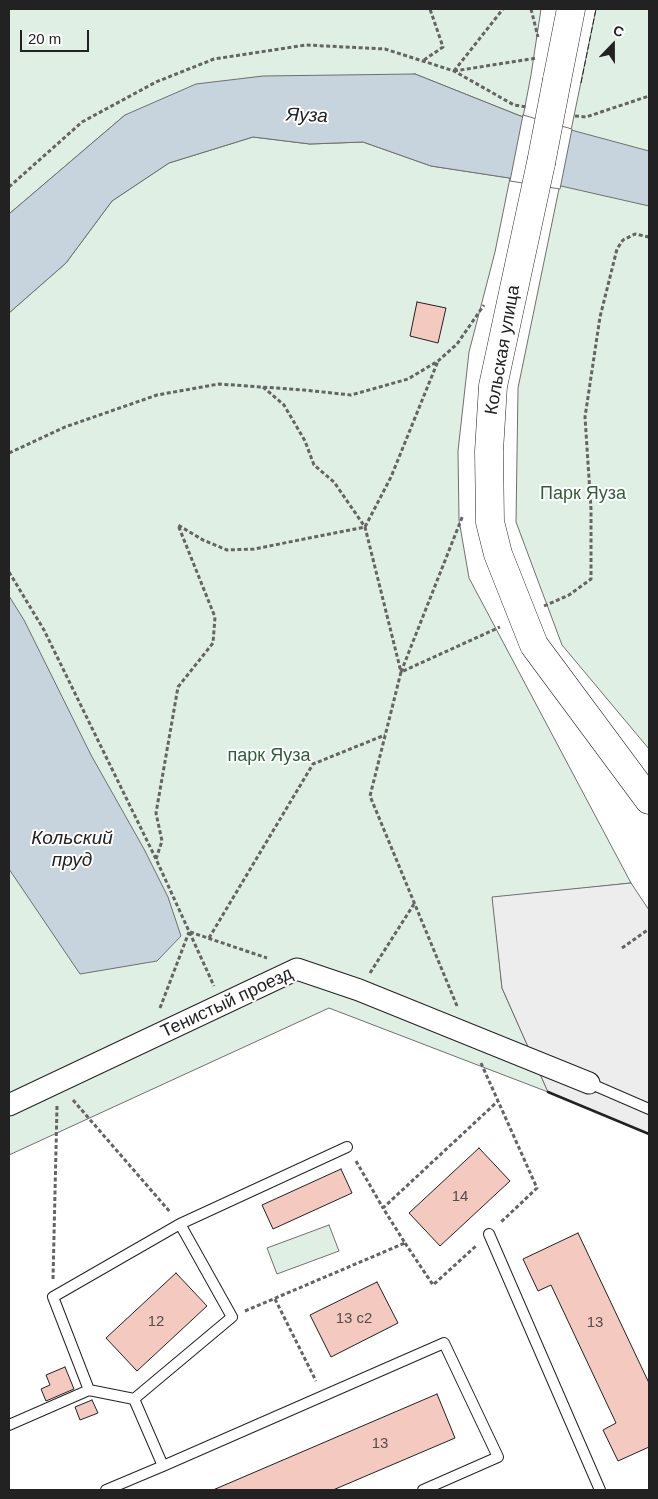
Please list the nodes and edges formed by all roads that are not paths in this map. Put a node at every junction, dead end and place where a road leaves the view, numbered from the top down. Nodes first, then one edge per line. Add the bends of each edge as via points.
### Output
1 (571, 9) edge
2 (649, 800) edge
3 (588, 1082) joint
4 (9, 1106) edge
5 (649, 1109) edge
6 (347, 1147) road end
7 (180, 1224) junction
8 (489, 1234) road end
9 (89, 1390) junction
10 (134, 1400) junction
11 (9, 1425) edge
12 (163, 1466) junction
13 (106, 1490) edge
14 (422, 1490) edge
15 (600, 1490) edge

1 - 2 main road, Кольская улица, bridge via 494,386 489,450 490,522 498,554 534,645
3 - 4 street, Тенистый проезд via 359,990 298,969
3 - 5 lane
6 - 7 lane
7 - 9 lane via 53,1297
7 - 10 lane via 232,1317
8 - 15 lane
9 - 10 lane
9 - 11 lane
10 - 12 lane
12 - 13 lane
12 - 14 lane via 444,1344 498,1458

